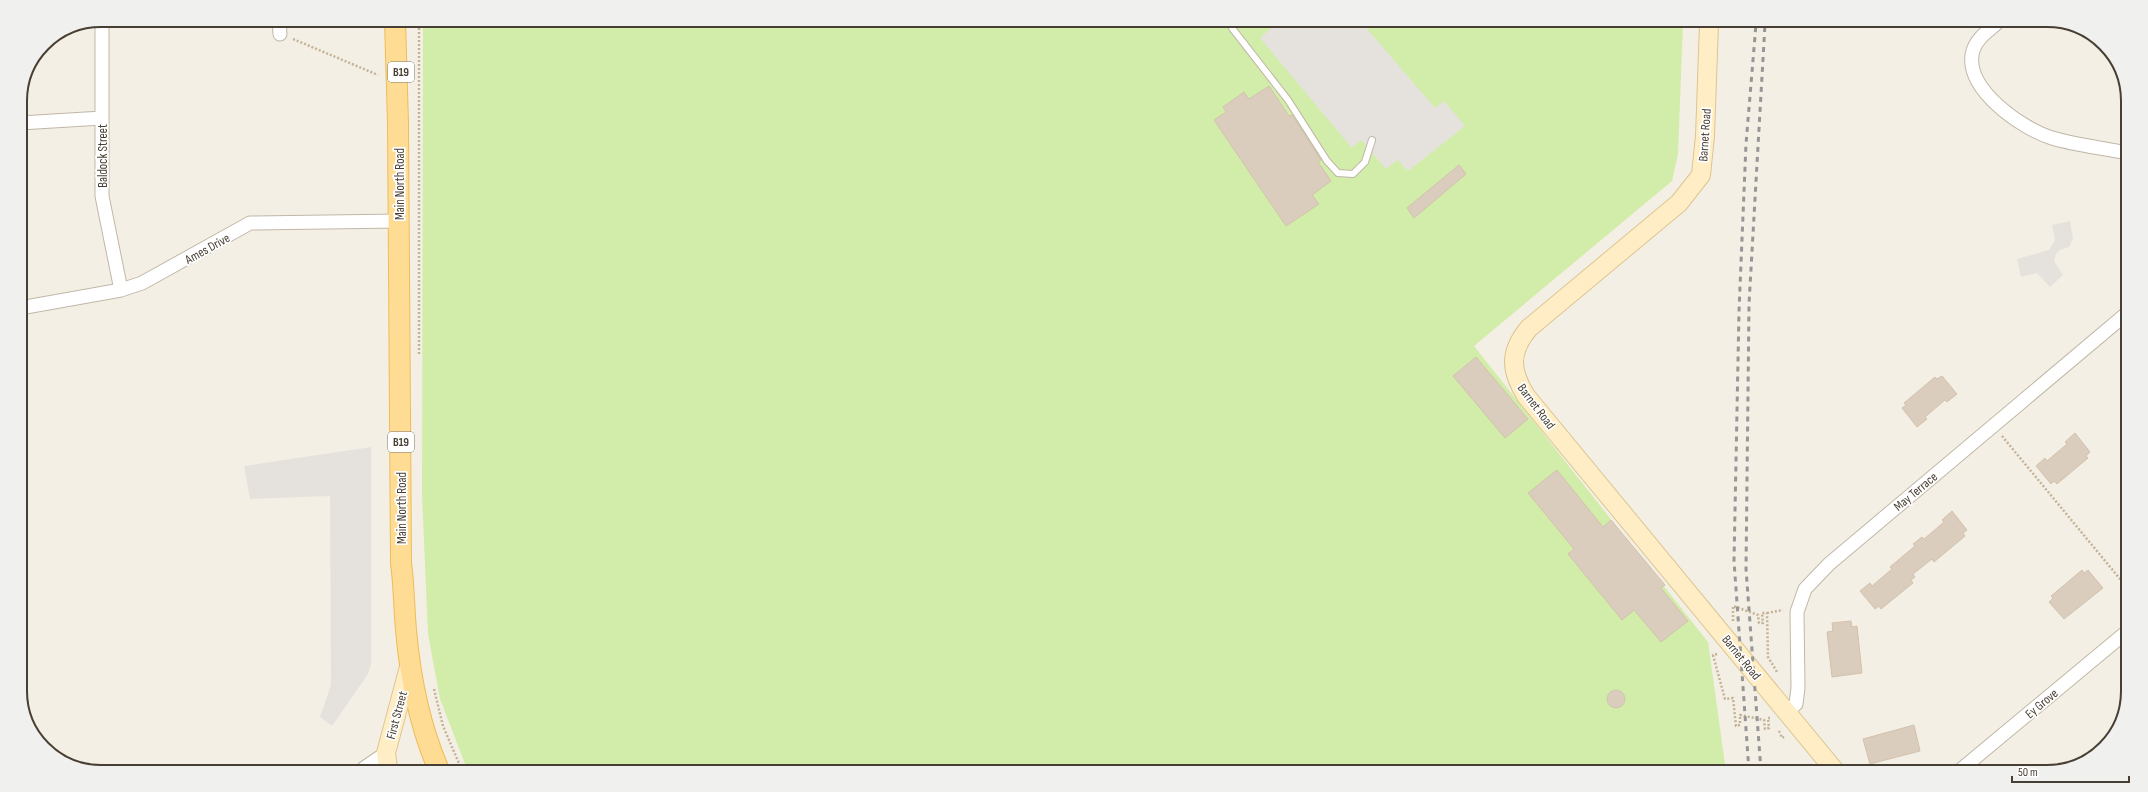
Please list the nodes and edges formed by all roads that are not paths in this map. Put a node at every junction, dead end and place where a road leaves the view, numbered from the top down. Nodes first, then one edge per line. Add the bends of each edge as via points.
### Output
1 (102, 27) edge
2 (280, 27) edge
3 (395, 27) edge
4 (404, 27) edge
5 (1709, 27) edge
6 (1992, 27) edge
7 (1232, 28) dead end
8 (280, 34) road end
9 (102, 118) junction
10 (27, 123) edge
11 (398, 123) junction
12 (1372, 140) dead end
13 (2121, 152) edge
14 (399, 221) junction
15 (121, 290) junction
16 (27, 307) edge
17 (2121, 318) edge
18 (2121, 636) edge
19 (411, 662) junction
20 (1783, 720) junction
21 (387, 761) edge
22 (374, 765) edge
23 (437, 765) edge
24 (1829, 765) edge
25 (1966, 765) edge

1 - 9 street, Baldock Street
2 - 8 street
3 - 11 main road, Main North Road / B19
4 - 11 main road, Main North Road / B19
5 - 20 street, Barnet Road via 1701,174 1679,203 1529,328 1516,348 1514,363 1516,378 1526,396 1734,648
6 - 13 street via 1980,37 1972,55 1975,75 1985,91 2010,118 2051,138
7 - 12 lane via 1288,100 1327,161 1338,173 1353,174 1365,162
9 - 10 street
9 - 15 street, Baldock Street via 102,196
11 - 14 main road, Main North Road / B19
14 - 15 street, Ames Drive via 250,223 142,283
14 - 19 main road, Main North Road / B19 via 401,563
15 - 16 street, Ames Drive
17 - 20 street, May Terrace via 1829,564 1804,589 1797,612 1796,704
18 - 25 street, Ey Grove
19 - 21 street, First Street
19 - 23 main road, Main North Road / B19 via 426,734
20 - 24 street, Barnet Road
21 - 22 street

